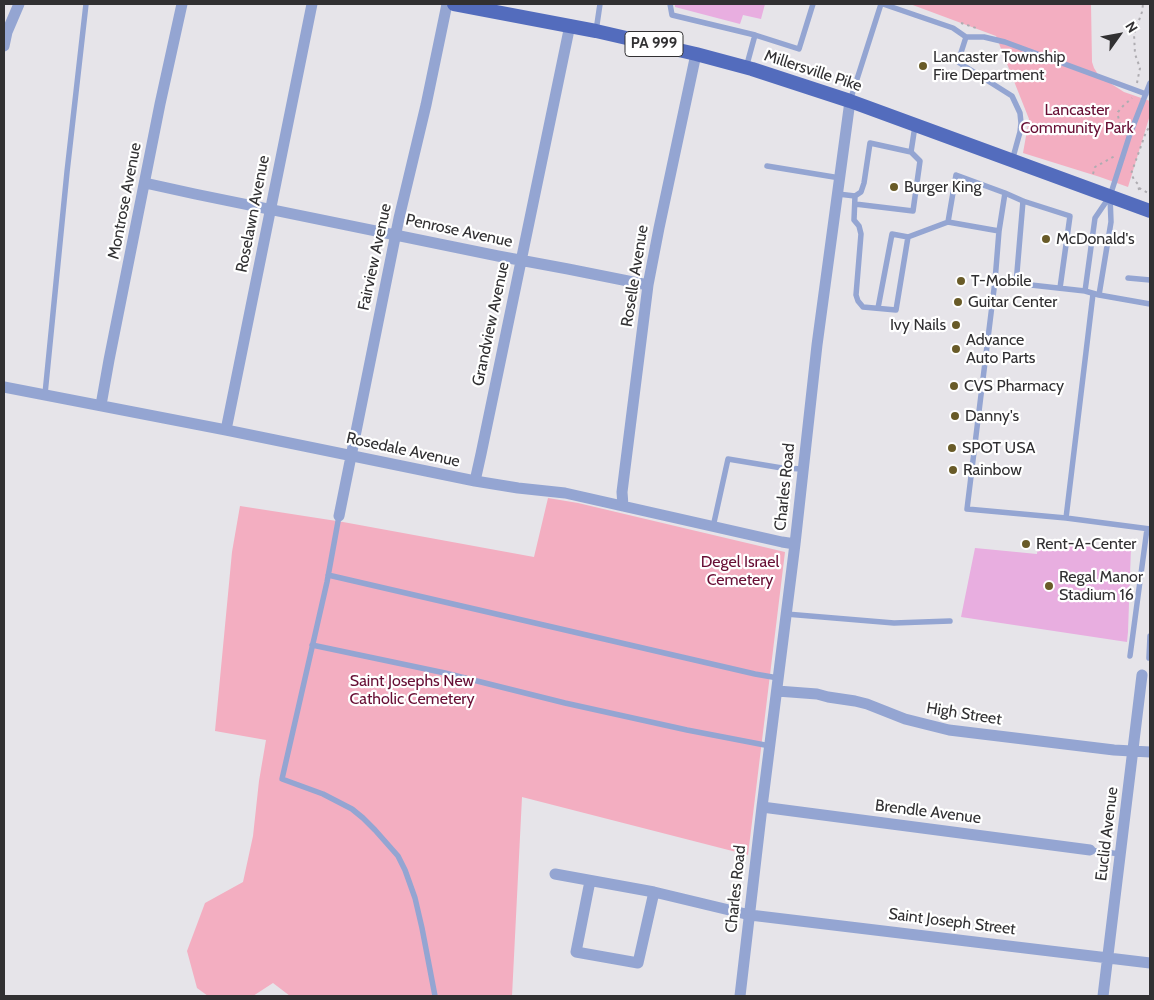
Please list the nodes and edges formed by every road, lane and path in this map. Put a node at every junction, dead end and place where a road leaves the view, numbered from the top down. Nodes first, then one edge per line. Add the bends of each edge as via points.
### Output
1 (19, 4) edge
2 (86, 4) edge
3 (182, 4) edge
4 (312, 4) edge
5 (447, 4) edge
6 (454, 4) edge
7 (600, 4) edge
8 (670, 4) edge
9 (813, 4) edge
10 (882, 4) edge
11 (1144, 4) edge
12 (570, 26) junction
13 (596, 31) junction
14 (6, 32) edge
15 (755, 35) junction
16 (966, 37) junction
17 (4, 46) edge
18 (696, 54) junction
19 (746, 68) junction
20 (1136, 84) dead end
21 (1150, 84) edge
22 (1146, 94) junction
23 (1135, 95) dead end
24 (850, 101) junction
25 (915, 126) junction
26 (1150, 126) edge
27 (1122, 132) dead end
28 (1116, 148) dead end
29 (911, 152) junction
30 (1012, 161) junction
31 (767, 166) dead end
32 (1093, 174) dead end
33 (840, 178) junction
34 (145, 183) junction
35 (1005, 193) junction
36 (838, 194) junction
37 (1150, 194) edge
38 (855, 196) junction
39 (1110, 196) junction
40 (1023, 201) junction
41 (856, 204) junction
42 (270, 209) junction
43 (1150, 211) edge
44 (948, 222) junction
45 (999, 231) junction
46 (396, 235) junction
47 (908, 237) junction
48 (521, 260) junction
49 (1128, 278) dead end
50 (1150, 280) edge
51 (996, 281) junction
52 (1016, 284) junction
53 (648, 286) junction
54 (1060, 288) junction
55 (1085, 291) junction
56 (1096, 294) junction
57 (1150, 304) edge
58 (878, 308) junction
59 (4, 387) edge
60 (45, 394) junction
61 (101, 405) junction
62 (226, 430) junction
63 (351, 456) junction
64 (803, 469) junction
65 (475, 481) junction
66 (623, 506) junction
67 (339, 516) joint
68 (1066, 518) junction
69 (712, 527) junction
70 (1149, 529) edge
71 (795, 544) junction
72 (328, 575) junction
73 (786, 614) junction
74 (950, 621) dead end
75 (1150, 636) edge
76 (312, 645) junction
77 (1130, 656) dead end
78 (1149, 658) edge
79 (1142, 675) dead end
80 (778, 678) junction
81 (777, 691) junction
82 (770, 746) junction
83 (1133, 751) junction
84 (1150, 752) edge
85 (762, 807) junction
86 (1090, 850) joint
87 (1120, 854) junction
88 (555, 874) dead end
89 (590, 881) junction
90 (654, 892) junction
91 (750, 915) junction
92 (1108, 958) junction
93 (1150, 963) edge
94 (436, 996) edge
95 (740, 996) edge
96 (1103, 996) edge

1 - 14 street
2 - 60 lane
3 - 34 street, Montrose Avenue
4 - 42 street, Roselawn Avenue
5 - 46 street, Fairview Avenue
6 - 12 main road, Millersville Pike / PA 999
7 - 13 lane
8 - 15 lane via 672,15
9 - 15 lane via 799,50
10 - 16 lane via 953,28
10 - 24 lane
11 - 20 path via 1134,34 1140,68
12 - 13 main road, Millersville Pike / PA 999
12 - 48 street, Grandview Avenue
13 - 18 main road, Millersville Pike / PA 999
14 - 17 street
15 - 19 lane
16 - 22 lane via 1005,42
16 - 30 lane via 958,62 1012,96 1020,113 1020,132
18 - 19 main road, Millersville Pike / PA 999
18 - 53 street, Roselle Avenue
19 - 24 main road, Millersville Pike / PA 999
21 - 22 lane
22 - 39 lane
23 - 27 path via 1118,112
24 - 25 main road, Millersville Pike / PA 999
24 - 33 street, Charles Road
25 - 29 lane
25 - 30 main road, Millersville Pike / PA 999
26 - 37 path via 1131,174 1139,189
28 - 32 path via 1113,157 1095,167
29 - 38 lane via 870,143 864,183 861,192
29 - 41 lane via 920,160 913,212
30 - 39 main road, Millersville Pike / PA 999
31 - 33 lane
33 - 36 street, Charles Road
34 - 42 street, Penrose Avenue
34 - 61 street, Montrose Avenue
35 - 40 lane
35 - 44 lane via 956,175
35 - 45 lane
36 - 38 lane
36 - 64 street, Charles Road
38 - 41 lane
39 - 43 main road, Millersville Pike / PA 999
39 - 55 lane via 1095,218
39 - 56 lane via 1111,222
40 - 52 lane
40 - 54 lane via 1070,216
41 - 58 lane via 854,220 861,234 856,295 863,307
42 - 46 street, Penrose Avenue
42 - 62 street, Roselawn Avenue
44 - 45 lane
44 - 47 lane
45 - 51 lane
46 - 48 street, Penrose Avenue
46 - 63 street, Fairview Avenue
47 - 58 lane via 892,234
47 - 58 lane via 896,310
48 - 53 street, Penrose Avenue
48 - 65 street, Grandview Avenue
49 - 50 lane
51 - 52 lane
51 - 68 lane via 967,509
52 - 54 lane
53 - 66 street, Roselle Avenue via 622,492
54 - 55 lane
55 - 56 lane
56 - 57 lane
56 - 68 lane
59 - 60 street, Rosedale Avenue
60 - 61 street, Rosedale Avenue
61 - 62 street, Rosedale Avenue
62 - 63 street, Rosedale Avenue
63 - 65 street, Rosedale Avenue
63 - 67 street, Fairview Avenue
64 - 69 lane via 728,460
64 - 71 street, Charles Road
65 - 66 street, Rosedale Avenue via 565,493
66 - 69 street, Rosedale Avenue
67 - 72 lane
68 - 70 lane
69 - 71 street, Rosedale Avenue
70 - 77 lane
71 - 73 street, Charles Road
72 - 76 lane
72 - 80 lane
73 - 74 lane via 894,623
73 - 80 street, Charles Road
75 - 78 lane
76 - 82 lane
76 - 94 lane via 282,779 352,809 398,856 415,898
79 - 83 street, Euclid Avenue
80 - 81 street, Charles Road
81 - 82 street, Charles Road
81 - 83 street, High Street via 855,701 949,730
82 - 85 street, Charles Road
83 - 84 street, High Street
83 - 87 street, Euclid Avenue
85 - 86 street, Brendle Avenue
85 - 91 street, Charles Road
86 - 87 lane
87 - 92 street, Euclid Avenue
88 - 89 street, Saint Joseph Street
89 - 90 street, Saint Joseph Street
89 - 90 street via 576,952 638,963
90 - 91 street, Saint Joseph Street
91 - 92 street, Saint Joseph Street
91 - 95 street, Charles Road
92 - 93 street, Saint Joseph Street
92 - 96 street, Euclid Avenue

